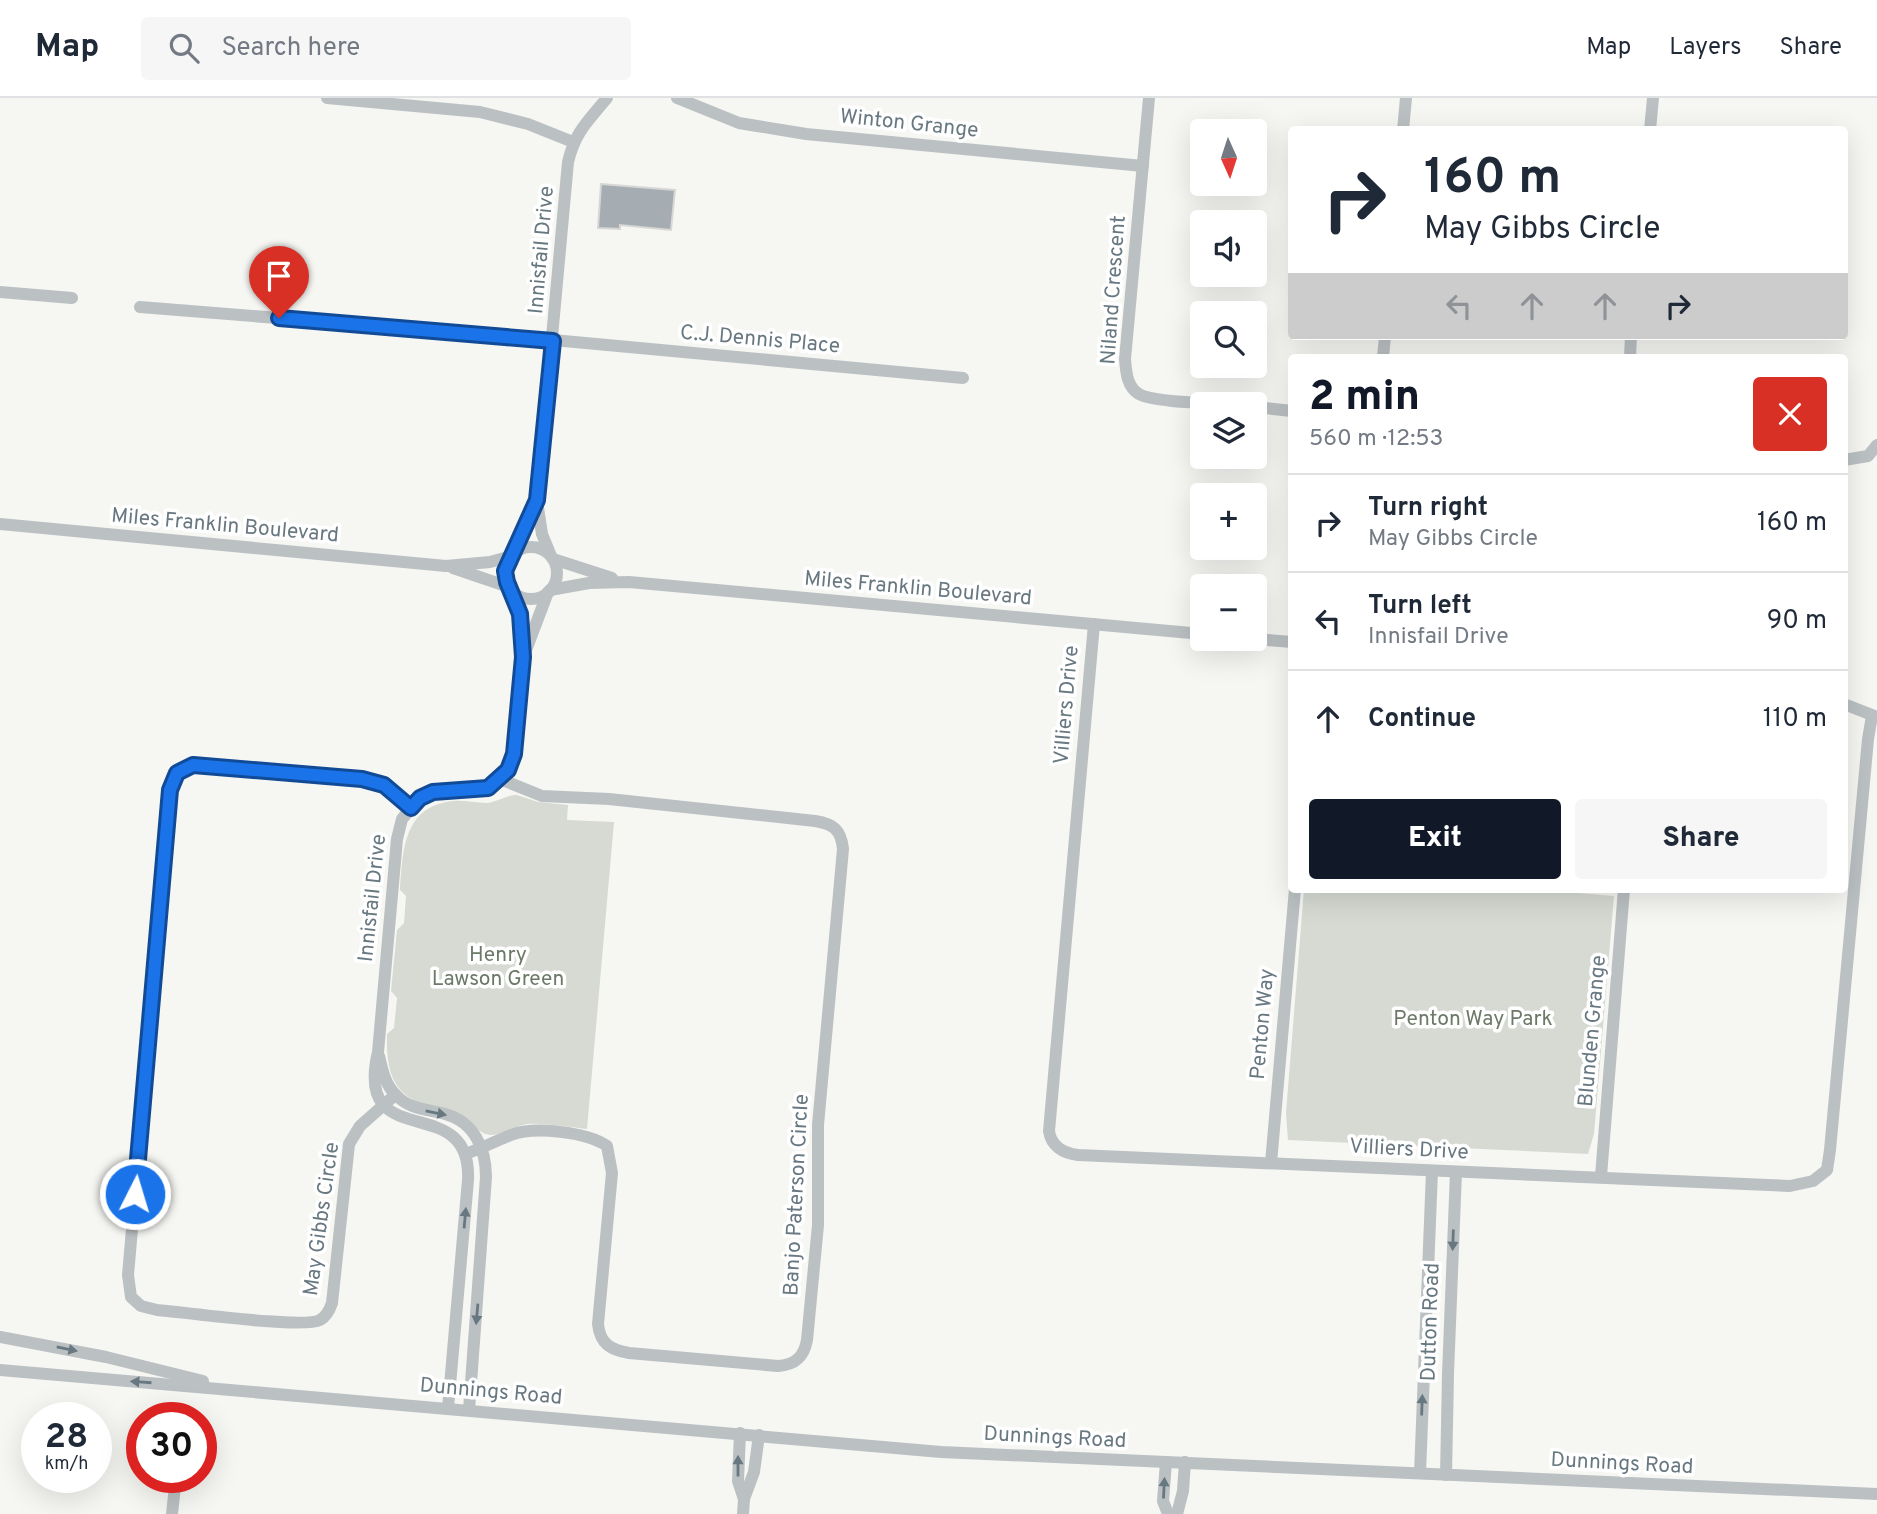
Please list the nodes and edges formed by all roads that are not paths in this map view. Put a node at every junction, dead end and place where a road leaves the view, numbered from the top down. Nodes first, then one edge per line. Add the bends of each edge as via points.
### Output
1 (327, 98) edge
2 (607, 98) edge
3 (677, 98) edge
4 (1149, 98) edge
5 (1406, 98) edge
6 (1653, 98) edge
7 (352, 99) edge
8 (1403, 126) edge
9 (1650, 126) edge
10 (573, 142) junction
11 (1143, 166) junction
12 (0, 292) edge
13 (72, 298) dead end
14 (140, 307) dead end
15 (553, 341) junction
16 (963, 378) dead end
17 (1190, 401) edge
18 (1267, 408) edge
19 (1288, 411) edge
20 (1877, 445) edge
21 (1848, 459) edge
22 (537, 500) junction
23 (0, 524) edge
24 (513, 555) junction
25 (552, 557) junction
26 (446, 566) junction
27 (629, 582) junction
28 (510, 588) junction
29 (549, 591) junction
30 (1094, 624) junction
31 (1190, 633) edge
32 (1267, 640) edge
33 (1288, 642) edge
34 (523, 657) junction
35 (1848, 706) edge
36 (1875, 717) edge
37 (499, 779) junction
38 (411, 808) junction
39 (1295, 893) edge
40 (1624, 893) edge
41 (378, 1052) junction
42 (395, 1095) junction
43 (384, 1106) junction
44 (483, 1148) junction
45 (465, 1154) junction
46 (1271, 1163) junction
47 (1432, 1171) junction
48 (1456, 1172) junction
49 (1601, 1176) junction
50 (0, 1337) edge
51 (0, 1370) edge
52 (234, 1389) junction
53 (448, 1408) junction
54 (469, 1410) junction
55 (740, 1433) junction
56 (759, 1435) junction
57 (1166, 1462) junction
58 (1185, 1462) junction
59 (1420, 1473) junction
60 (1447, 1475) junction
61 (174, 1493) edge
62 (1877, 1494) edge
63 (744, 1499) junction
64 (172, 1514) edge
65 (743, 1514) edge
66 (1168, 1514) edge
67 (1177, 1514) edge

1 - 7 street
2 - 10 street, Innisfail Drive
3 - 11 street, Winton Grange via 739,123 793,132
4 - 11 street, Niland Crescent
5 - 8 street
6 - 9 street
7 - 10 street via 480,112
10 - 15 street, Innisfail Drive
11 - 17 street, Niland Crescent via 1127,377 1132,388 1147,397
12 - 13 street
14 - 15 street, C.J. Dennis Place
15 - 16 street, C.J. Dennis Place
15 - 22 street, Innisfail Drive
18 - 19 street
20 - 21 street via 1868,456
22 - 24 street, Innisfail Drive
22 - 25 street, Innisfail Drive via 542,534
23 - 26 street, Miles Franklin Boulevard
24 - 25 street via 533,547
24 - 26 street, Miles Franklin Boulevard
24 - 28 street via 505,571
25 - 27 street, Miles Franklin Boulevard via 596,575
25 - 29 street via 557,575
26 - 28 street, Miles Franklin Boulevard
27 - 29 street, Miles Franklin Boulevard
27 - 30 street, Miles Franklin Boulevard
28 - 29 street via 529,598
28 - 34 street via 520,614
29 - 34 street
30 - 31 street, Miles Franklin Boulevard
30 - 46 street, Villiers Drive via 1049,1136 1062,1151 1078,1155
32 - 33 street
34 - 37 street via 514,754
35 - 36 street
36 - 49 street, Villiers Drive via 1827,1170 1812,1181 1790,1186
37 - 38 street via 488,788 433,792
37 - 44 street, Banjo Paterson Circle via 542,796 815,821 830,823 838,830 843,849 819,1114 817,1238 804,1352 793,1363 778,1366 629,1353 610,1347 601,1339 598,1324 612,1172 607,1146 596,1138 528,1132
38 - 41 street, Innisfail Drive via 402,819 397,839
38 - 43 street, May Gibbs Circle via 384,785 362,779 193,765 177,773 170,790 165,845 128,1275 131,1297 141,1306 157,1310 293,1323 327,1315 332,1303 348,1144 360,1126
39 - 46 street, Penton Way
40 - 49 street, Blunden Grange
41 - 42 street, Innisfail Drive
41 - 43 street, Innisfail Drive via 373,1080
42 - 43 street, May Gibbs Circle
42 -> 44 street via 420,1110 461,1122
43 - 45 street via 401,1118 449,1132
44 - 45 street, Banjo Paterson Circle
44 -> 54 street via 486,1177
53 -> 45 street via 468,1180
46 - 47 street, Villiers Drive
47 - 48 street, Villiers Drive
59 -> 47 street, Dutton Road
48 - 49 street, Villiers Drive
48 -> 60 street, Dutton Road
50 -> 52 street, Dunnings Road
52 -> 51 street, Dunnings Road
52 - 53 street, Dunnings Road
53 - 54 street, Dunnings Road
54 - 55 street, Dunnings Road
55 - 56 street, Dunnings Road
63 -> 55 street via 738,1474
56 - 57 street, Dunnings Road via 941,1451
56 - 63 street via 754,1472
57 - 58 street, Dunnings Road
66 -> 57 street via 1163,1501
58 - 59 street, Dunnings Road
58 - 67 street
59 - 60 street, Dunnings Road
60 - 62 street, Dunnings Road
61 - 64 street
63 - 65 street

